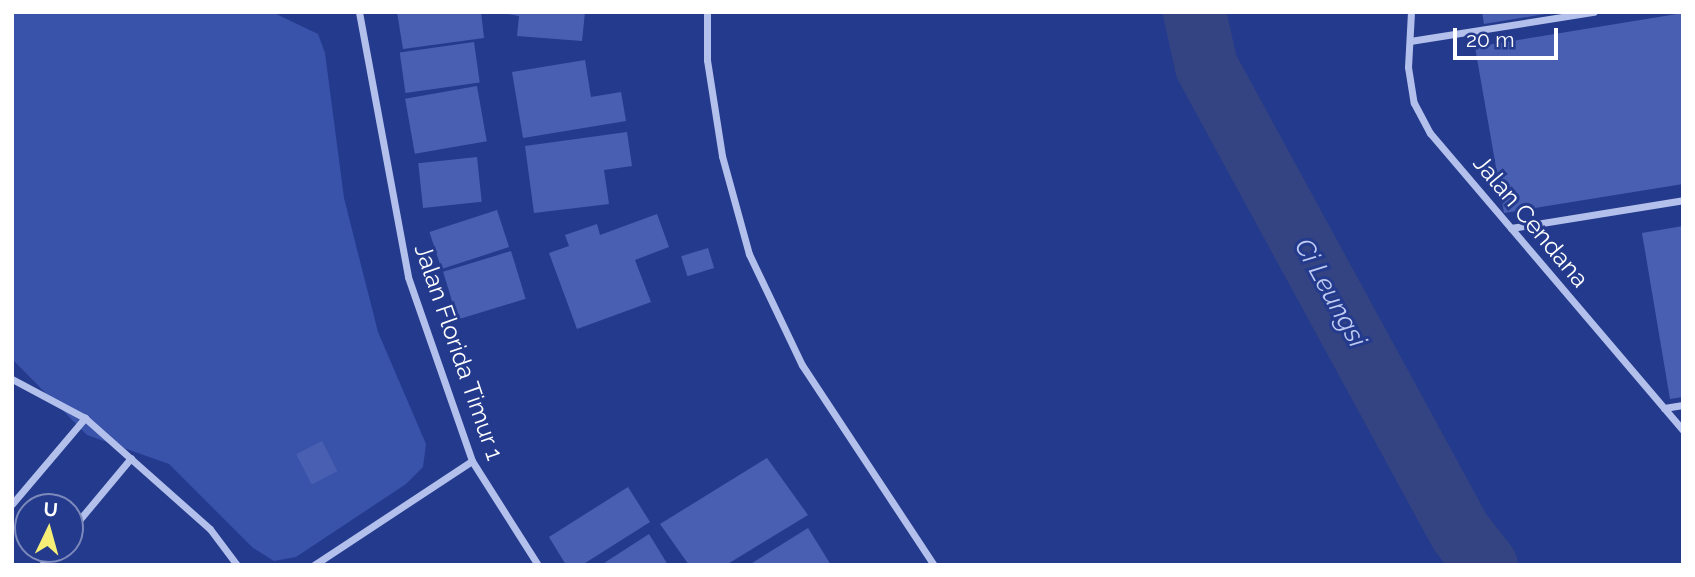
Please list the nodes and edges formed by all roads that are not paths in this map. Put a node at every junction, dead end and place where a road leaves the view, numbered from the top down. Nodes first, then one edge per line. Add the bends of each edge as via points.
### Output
1 (359, 12) edge
2 (706, 12) edge
3 (1411, 12) edge
4 (1594, 12) edge
5 (1410, 41) junction
6 (1683, 200) edge
7 (1511, 228) junction
8 (12, 379) edge
9 (1683, 405) edge
10 (1664, 408) junction
11 (85, 418) junction
12 (1683, 430) edge
13 (131, 458) junction
14 (471, 461) junction
15 (12, 504) edge
16 (84, 514) edge
17 (237, 565) edge
18 (314, 565) edge
19 (538, 565) edge
20 (934, 565) edge

1 - 14 street, Jalan Florida Timur 1 via 408,277
2 - 20 street via 707,61 722,156 749,254 802,365
3 - 5 street, Jalan Cendana
4 - 5 street
5 - 7 street, Jalan Cendana via 1414,103 1425,123
6 - 7 street
7 - 10 street, Jalan Cendana
8 - 11 street
9 - 10 street
10 - 12 street, Jalan Cendana
11 - 13 street
11 - 15 street
13 - 16 street
13 - 17 street via 209,529
14 - 18 street
14 - 19 street, Jalan Florida Timur 1

